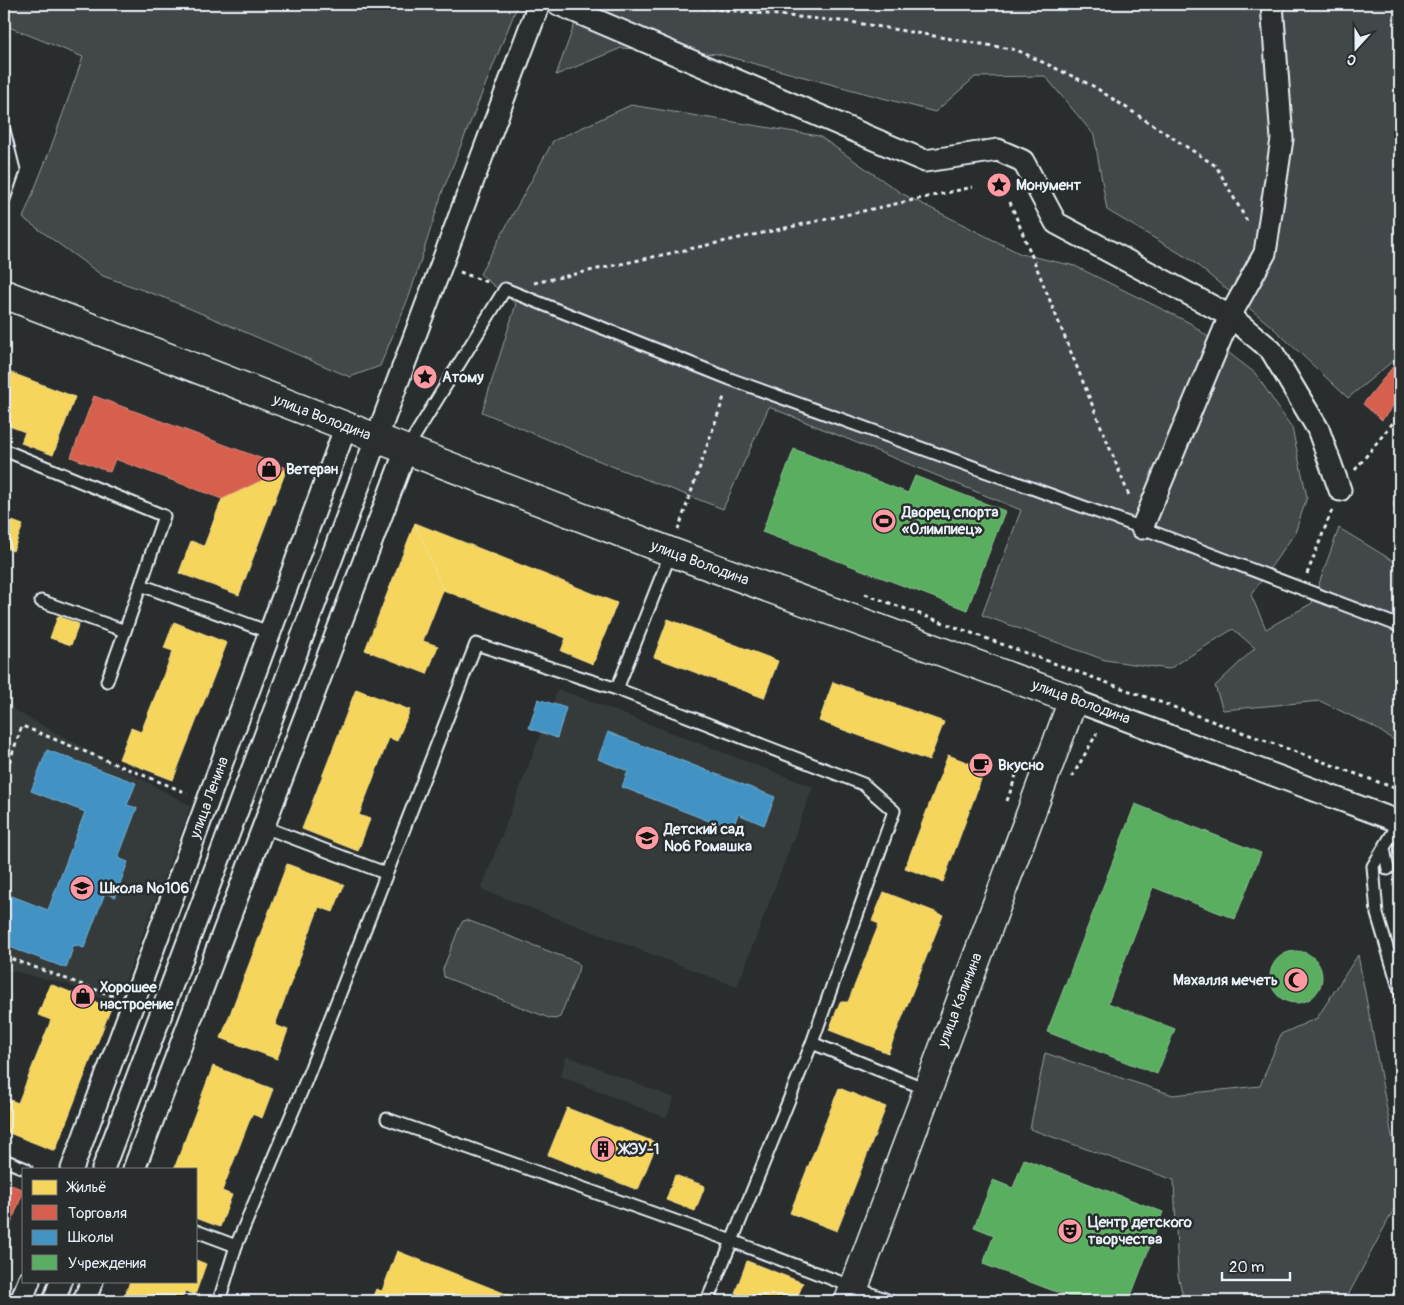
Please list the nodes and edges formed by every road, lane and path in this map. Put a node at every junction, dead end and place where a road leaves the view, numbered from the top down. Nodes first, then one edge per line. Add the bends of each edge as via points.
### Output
1 (539, 4) edge
2 (558, 4) edge
3 (662, 4) edge
4 (1272, 4) edge
5 (4, 130) edge
6 (973, 187) dead end
7 (4, 198) edge
8 (1010, 202) dead end
9 (1265, 253) junction
10 (440, 265) junction
11 (505, 289) junction
12 (4, 294) edge
13 (1230, 316) junction
14 (730, 379) junction
15 (346, 426) junction
16 (376, 438) junction
17 (4, 450) edge
18 (406, 450) junction
19 (1340, 490) dead end
20 (1142, 528) junction
21 (688, 530) dead end
22 (675, 539) junction
23 (141, 585) junction
24 (856, 591) dead end
25 (41, 601) dead end
26 (1400, 626) edge
27 (125, 631) junction
28 (269, 632) junction
29 (107, 681) dead end
30 (617, 688) junction
31 (1073, 700) junction
32 (4, 777) edge
33 (1400, 790) edge
34 (209, 802) junction
35 (1400, 822) edge
36 (264, 828) junction
37 (1384, 848) junction
38 (1388, 869) dead end
39 (385, 873) junction
40 (4, 956) edge
41 (1399, 978) edge
42 (1400, 991) edge
43 (132, 1003) junction
44 (812, 1043) junction
45 (926, 1089) junction
46 (386, 1119) dead end
47 (4, 1160) edge
48 (24, 1168) edge
49 (72, 1168) edge
50 (103, 1168) edge
51 (134, 1168) edge
52 (198, 1232) edge
53 (732, 1241) junction
54 (236, 1246) junction
55 (29, 1282) edge
56 (61, 1282) edge
57 (92, 1282) edge
58 (852, 1294) edge
59 (1400, 1295) edge
60 (21, 1301) edge
61 (54, 1301) edge
62 (84, 1301) edge
63 (219, 1301) edge
64 (708, 1301) edge
65 (890, 1301) edge
66 (1397, 1301) edge

1 - 10 street
2 - 13 street via 925,161 998,150 1023,161 1056,223
3 - 9 path via 851,22 1017,50 1093,86 1216,166
4 - 9 street via 1282,140
5 - 7 lane via 14,170
6 - 11 path
8 - 20 path
9 - 13 street
10 - 11 path
10 - 16 street
11 - 14 lane
11 - 18 lane
12 - 15 street, улица Володина
13 - 19 street via 1271,350 1318,429
13 - 20 street
14 - 20 lane
14 - 22 path
15 - 16 street, улица Володина
15 - 28 street, улица Ленина
16 - 18 street, улица Володина
16 - 50 street
17 - 23 lane via 164,516
18 - 22 street, улица Володина
18 - 36 street
20 - 26 lane
21 - 22 path
22 - 30 lane
22 - 31 street, улица Володина
23 - 27 lane
23 - 28 lane
24 - 33 path
25 - 27 lane
27 - 29 lane
28 - 34 street, улица Ленина
30 - 39 lane via 476,644
30 - 44 lane via 864,784 894,811
31 - 35 street, улица Володина
31 - 45 street, улица Калинина
32 - 34 path via 22,726
34 - 43 street, улица Ленина
35 - 37 lane
36 - 39 lane
36 - 51 street
37 - 38 lane
37 - 41 lane via 1373,866 1377,914
39 - 54 lane via 307,1078
40 - 43 path
41 - 42 lane
43 - 49 street, улица Ленина
44 - 45 lane
44 - 53 lane
45 - 58 street, улица Калинина
46 - 53 lane
47 - 48 lane
52 - 54 lane
53 - 58 lane
53 - 64 lane
54 - 63 lane
55 - 60 street
56 - 61 street
57 - 62 street
58 - 65 lane
59 - 66 lane

